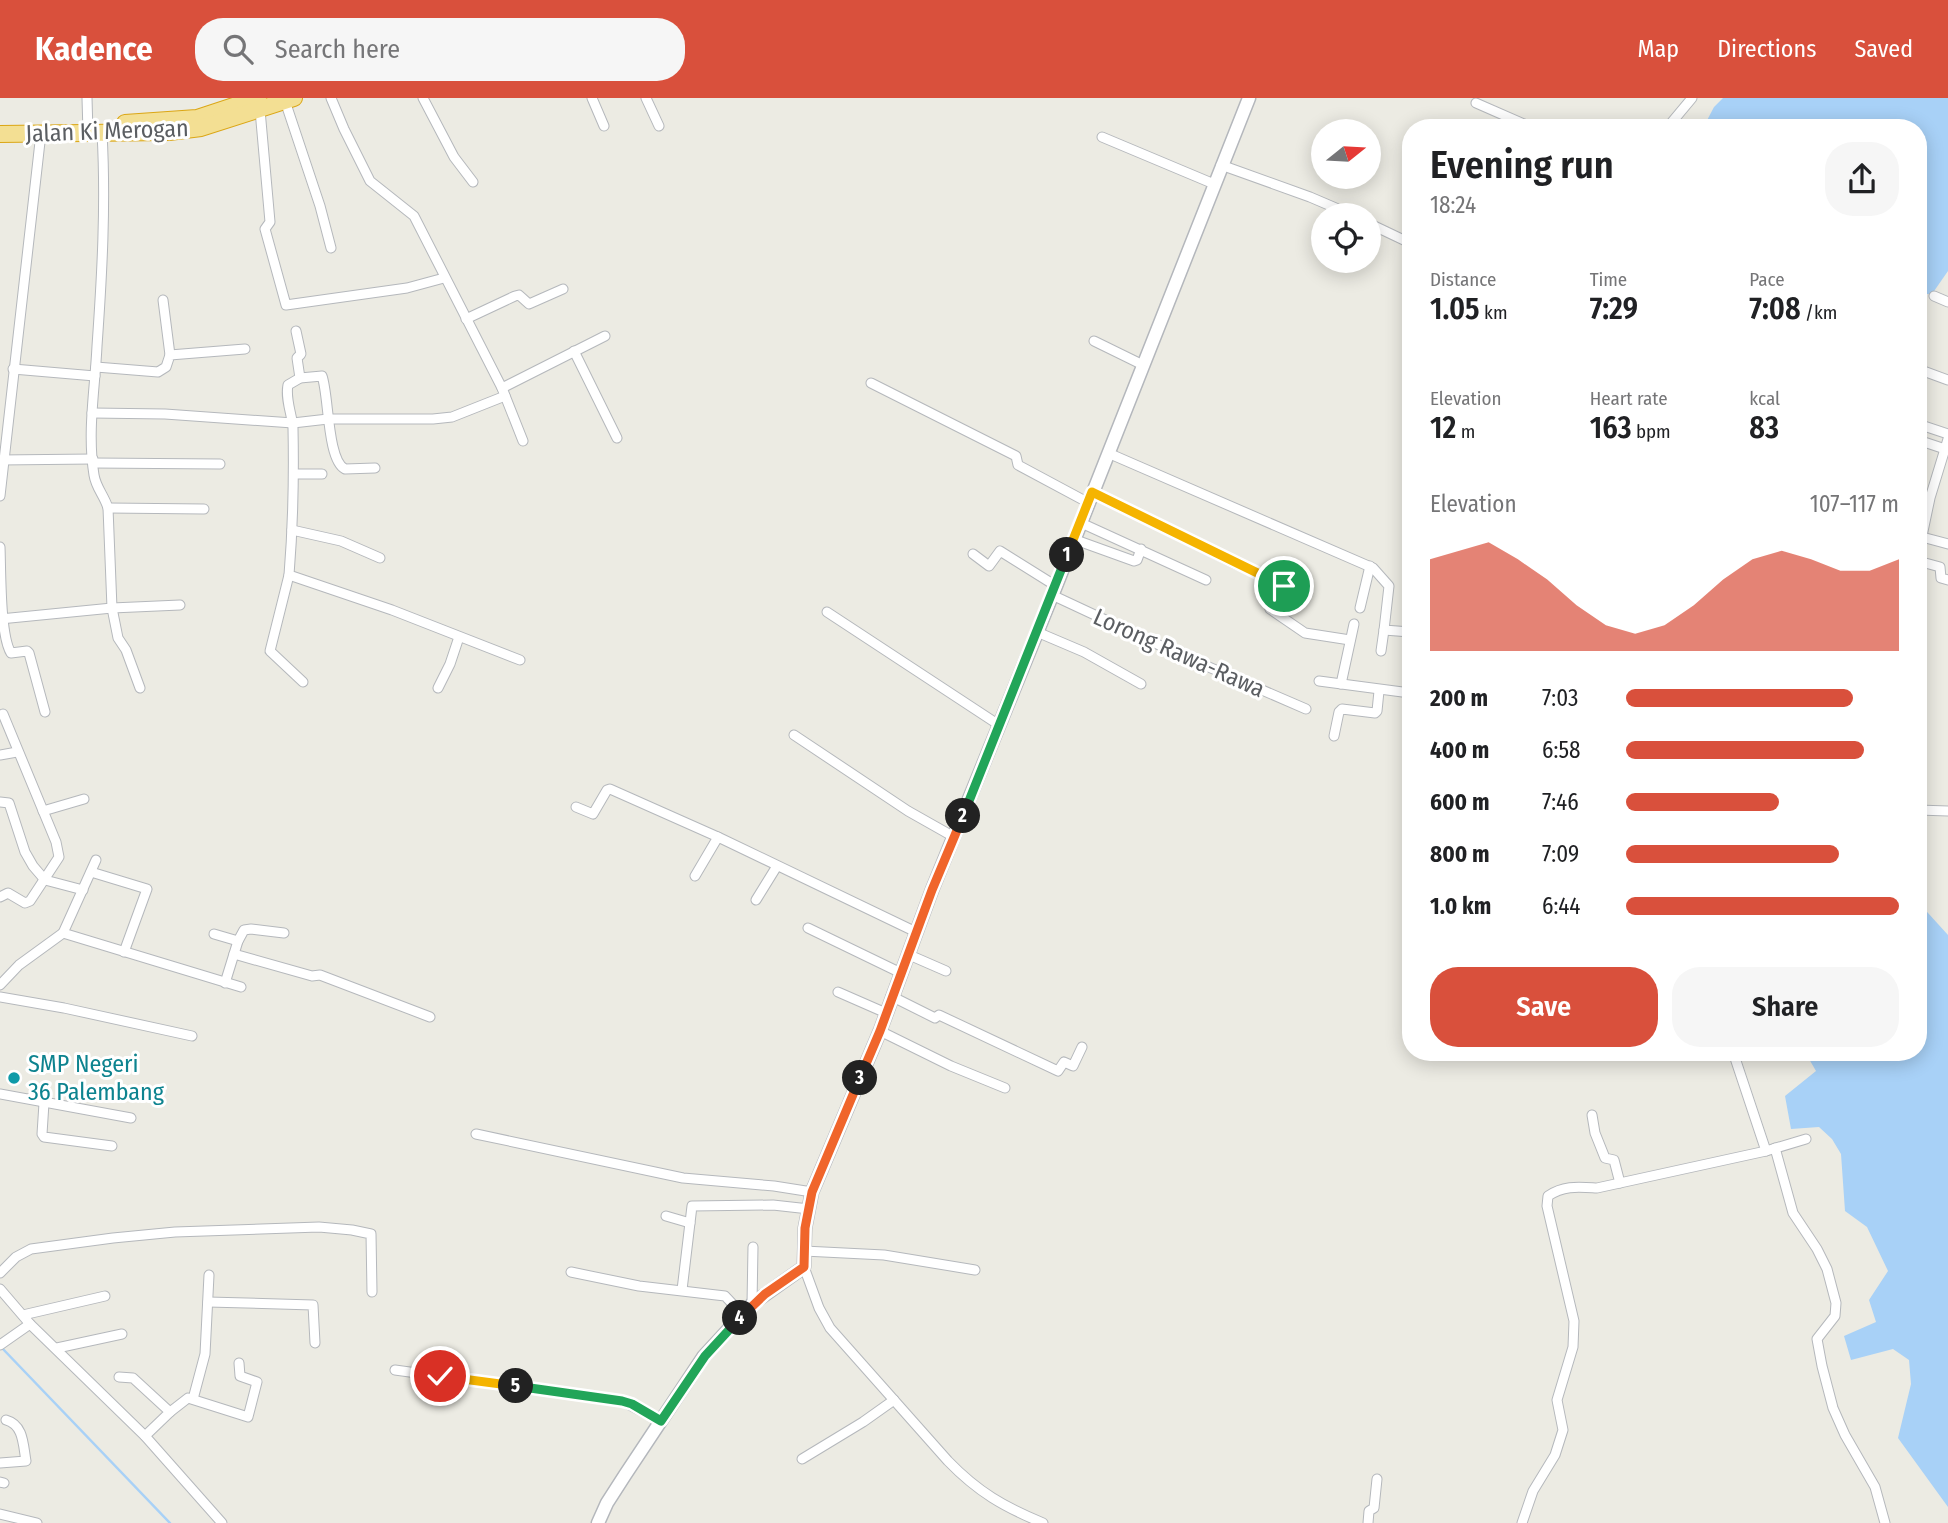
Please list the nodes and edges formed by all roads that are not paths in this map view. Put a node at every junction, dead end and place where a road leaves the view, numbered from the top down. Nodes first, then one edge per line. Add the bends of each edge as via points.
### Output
1 (87, 98) edge
2 (331, 98) edge
3 (423, 98) edge
4 (592, 98) edge
5 (646, 98) edge
6 (1249, 98) edge
7 (1692, 98) edge
8 (290, 99) edge
9 (253, 102) edge
10 (1476, 103) dead end
11 (1512, 119) edge
12 (1674, 119) edge
13 (0, 122) edge
14 (604, 126) dead end
15 (659, 126) dead end
16 (93, 129) junction
17 (41, 133) junction
18 (0, 134) edge
19 (1102, 137) dead end
20 (1221, 165) junction
21 (474, 182) dead end
22 (1214, 184) junction
23 (1324, 203) edge
24 (1381, 229) edge
25 (1402, 239) edge
26 (331, 248) dead end
27 (444, 278) junction
28 (564, 289) dead end
29 (1934, 296) dead end
30 (163, 300) dead end
31 (1948, 302) edge
32 (466, 319) junction
33 (296, 331) dead end
34 (605, 335) dead end
35 (1094, 341) dead end
36 (246, 349) dead end
37 (574, 351) junction
38 (170, 355) junction
39 (1143, 365) junction
40 (13, 369) junction
41 (95, 371) junction
42 (1927, 372) edge
43 (300, 379) junction
44 (1948, 380) edge
45 (871, 383) dead end
46 (504, 392) junction
47 (92, 413) junction
48 (328, 419) junction
49 (293, 423) junction
50 (1927, 429) edge
51 (617, 438) dead end
52 (1927, 440) edge
53 (523, 441) dead end
54 (1947, 441) edge
55 (1108, 453) junction
56 (3, 461) edge
57 (93, 461) junction
58 (220, 464) dead end
59 (375, 468) dead end
60 (294, 474) junction
61 (322, 474) dead end
62 (0, 496) edge
63 (1090, 497) junction
64 (108, 508) junction
65 (204, 509) dead end
66 (1927, 513) edge
67 (1079, 522) junction
68 (292, 530) junction
69 (1927, 538) edge
70 (1073, 539) junction
71 (1948, 544) edge
72 (0, 547) edge
73 (1141, 550) junction
74 (973, 554) dead end
75 (380, 558) dead end
76 (1927, 563) edge
77 (1370, 566) junction
78 (289, 575) junction
79 (1206, 580) dead end
80 (1948, 580) edge
81 (1284, 586) junction
82 (1054, 591) junction
83 (1301, 593) dead end
84 (180, 605) dead end
85 (112, 608) junction
86 (1360, 608) dead end
87 (827, 612) dead end
88 (1, 619) edge
89 (1354, 624) dead end
90 (1384, 630) junction
91 (1402, 631) edge
92 (1037, 632) junction
93 (459, 636) junction
94 (1350, 640) junction
95 (1381, 652) dead end
96 (520, 660) dead end
97 (1319, 681) dead end
98 (303, 682) dead end
99 (1142, 684) dead end
100 (1341, 684) junction
101 (140, 688) dead end
102 (438, 688) dead end
103 (1379, 691) junction
104 (1402, 693) edge
105 (1306, 709) dead end
106 (45, 712) dead end
107 (4, 713) dead end
108 (999, 725) junction
109 (794, 735) dead end
110 (1334, 736) dead end
111 (18, 752) junction
112 (0, 755) edge
113 (84, 799) dead end
114 (0, 802) edge
115 (576, 807) dead end
116 (43, 811) junction
117 (1927, 811) edge
118 (1948, 811) edge
119 (718, 837) junction
120 (954, 837) junction
121 (96, 860) dead end
122 (777, 866) junction
123 (91, 872) junction
124 (695, 876) dead end
125 (45, 880) junction
126 (83, 890) junction
127 (0, 897) edge
128 (756, 900) dead end
129 (808, 928) dead end
130 (916, 932) junction
131 (63, 933) junction
132 (284, 933) dead end
133 (214, 934) dead end
134 (238, 941) junction
135 (124, 952) junction
136 (234, 954) junction
137 (907, 954) junction
138 (946, 971) dead end
139 (901, 973) junction
140 (225, 983) junction
141 (0, 985) edge
142 (241, 987) dead end
143 (838, 992) dead end
144 (891, 996) junction
145 (0, 997) edge
146 (886, 1013) junction
147 (430, 1017) dead end
148 (880, 1031) junction
149 (192, 1036) dead end
150 (1082, 1047) dead end
151 (1736, 1061) edge
152 (1004, 1088) dead end
153 (0, 1094) edge
154 (44, 1103) junction
155 (1592, 1115) dead end
156 (131, 1118) dead end
157 (477, 1134) dead end
158 (1805, 1139) dead end
159 (112, 1146) dead end
160 (1770, 1149) junction
161 (1619, 1183) junction
162 (812, 1192) junction
163 (808, 1209) junction
164 (666, 1216) dead end
165 (690, 1223) junction
166 (753, 1247) dead end
167 (804, 1251) junction
168 (804, 1267) junction
169 (975, 1270) dead end
170 (571, 1272) dead end
171 (0, 1273) edge
172 (209, 1275) dead end
173 (0, 1289) edge
174 (682, 1290) junction
175 (372, 1292) dead end
176 (105, 1296) dead end
177 (208, 1302) junction
178 (752, 1304) junction
179 (743, 1314) junction
180 (23, 1315) junction
181 (30, 1324) junction
182 (122, 1334) dead end
183 (315, 1343) dead end
184 (0, 1345) edge
185 (57, 1348) junction
186 (239, 1363) dead end
187 (395, 1370) dead end
188 (119, 1377) dead end
189 (193, 1399) junction
190 (894, 1400) junction
191 (170, 1412) junction
192 (6, 1420) dead end
193 (661, 1421) junction
194 (145, 1436) junction
195 (802, 1459) dead end
196 (0, 1463) edge
197 (1377, 1479) dead end
198 (0, 1514) edge
199 (37, 1523) edge
200 (222, 1523) edge
201 (598, 1523) edge
202 (1043, 1523) edge
203 (1368, 1523) edge
204 (1522, 1523) edge
205 (1885, 1523) edge

1 - 16 street
2 - 27 street via 370,181 414,216
3 - 21 street via 454,157
4 - 14 street
5 - 15 street
6 - 20 street
7 - 12 street
8 - 9 highway, Jalan Ki Merogan
8 - 26 street
9 - 16 highway, Jalan Ki Merogan via 197,118
9 - 27 street via 271,222 265,229 286,305 407,288
10 - 11 street
13 - 16 highway, Jalan Ki Merogan
16 - 17 highway, Jalan Ki Merogan
16 - 41 street via 105,182
17 - 18 highway, Jalan Ki Merogan
17 - 40 street
19 - 22 street
20 - 22 street
20 - 23 street
22 - 39 street
24 - 25 street
27 - 32 street
28 - 32 street via 529,304 515,296
29 - 31 street
30 - 38 street
32 - 46 street
33 - 43 street
34 - 37 street
35 - 39 street
36 - 38 street
37 - 46 street
37 - 51 street
38 - 41 street via 166,367 158,372
39 - 55 street
40 - 41 street
40 - 56 street
41 - 47 street
42 - 44 street
43 - 48 street via 323,377
43 - 49 street via 286,388
45 - 63 street via 1016,456 1018,465
46 - 48 street via 452,417
46 - 53 street
47 - 49 street
47 - 57 street
48 - 49 street
48 - 59 street via 340,467
49 - 60 street
50 - 54 street
52 - 54 street
54 - 66 street
55 - 63 street
55 - 77 street
56 - 57 street
56 - 62 street
57 - 58 street
57 - 64 street via 96,486
60 - 61 street
60 - 68 street
63 - 67 street
63 - 81 street
64 - 65 street
64 - 85 street
67 - 70 street
67 - 73 street
68 - 75 street via 341,541
68 - 78 street
69 - 71 street
70 - 73 street via 1134,561
70 - 82 street
72 - 88 street
73 - 79 street
74 - 82 street, Lorong Rawa-Rawa via 989,566 1000,551
76 - 80 street via 1940,567 1941,578
77 - 86 street
77 - 90 street via 1389,586
78 - 93 street
78 - 98 street via 270,651
81 - 83 street
81 - 94 street via 1270,609 1305,632
82 - 92 street
82 - 105 street, Lorong Rawa-Rawa via 1174,652
84 - 85 street
85 - 88 street
85 - 101 street via 118,638
87 - 108 street
88 - 106 street via 9,652 29,653
89 - 94 street
90 - 91 street
90 - 95 street
92 - 99 street
92 - 108 street
93 - 96 street
93 - 102 street
94 - 100 street
97 - 100 street
100 - 103 street
103 - 104 street
103 - 110 street via 1375,713 1342,709
107 - 111 street
108 - 120 street
109 - 120 street
111 - 112 street
111 - 116 street
113 - 116 street
114 - 125 street via 9,803 25,852
115 - 119 street via 593,814 610,789
116 - 125 street via 59,857
117 - 118 street
119 - 122 street
119 - 124 street
120 - 130 street
121 - 123 street
122 - 128 street
122 - 130 street
123 - 126 street
123 - 135 street via 147,889
125 - 126 street
125 - 127 street via 27,903 8,892
126 - 131 street
129 - 139 street
130 - 137 street
131 - 135 street
131 - 141 street
132 - 134 street via 246,929
133 - 134 street
134 - 136 street
135 - 140 street
136 - 140 street
136 - 147 street via 320,975
137 - 138 street
137 - 139 street
139 - 144 street
140 - 142 street
143 - 146 street
144 - 146 street
144 - 150 street via 1058,1071 1064,1062 1074,1065
145 - 149 street
146 - 148 street
148 - 152 street via 950,1069
148 - 162 street
151 - 160 street
153 - 154 street
154 - 156 street
154 - 159 street via 44,1137
155 - 161 street via 1595,1133 1605,1158 1614,1160
157 - 162 street via 683,1178
158 - 160 street
160 - 161 street
160 - 205 street via 1793,1213 1827,1269 1835,1317 1818,1344 1833,1408 1875,1487
161 - 204 street via 1593,1189 1567,1187 1547,1198 1574,1339 1557,1400 1564,1429
162 - 163 street
163 - 165 street via 692,1206
163 - 167 street
164 - 165 street
165 - 174 street
166 - 178 street
167 - 168 street
167 - 169 street via 884,1255
168 - 178 street
168 - 190 street via 831,1328
170 - 174 street
171 - 175 street via 31,1249 175,1232 319,1227 370,1233
172 - 177 street
173 - 180 street
174 - 179 street via 725,1296
176 - 180 street
177 - 183 street via 313,1305
177 - 189 street via 204,1358
178 - 179 street
179 - 193 street via 705,1356
180 - 181 street
181 - 184 street
181 - 185 street
182 - 185 street
185 - 194 street
186 - 189 street via 240,1376 257,1382 248,1417
187 - 193 street via 622,1401
188 - 191 street via 133,1378
189 - 191 street via 187,1398
190 - 195 street
190 - 202 street via 967,1480 1012,1510
191 - 194 street
192 - 196 street via 20,1430 26,1461
193 - 201 street
194 - 200 street
197 - 203 street
198 - 199 street

